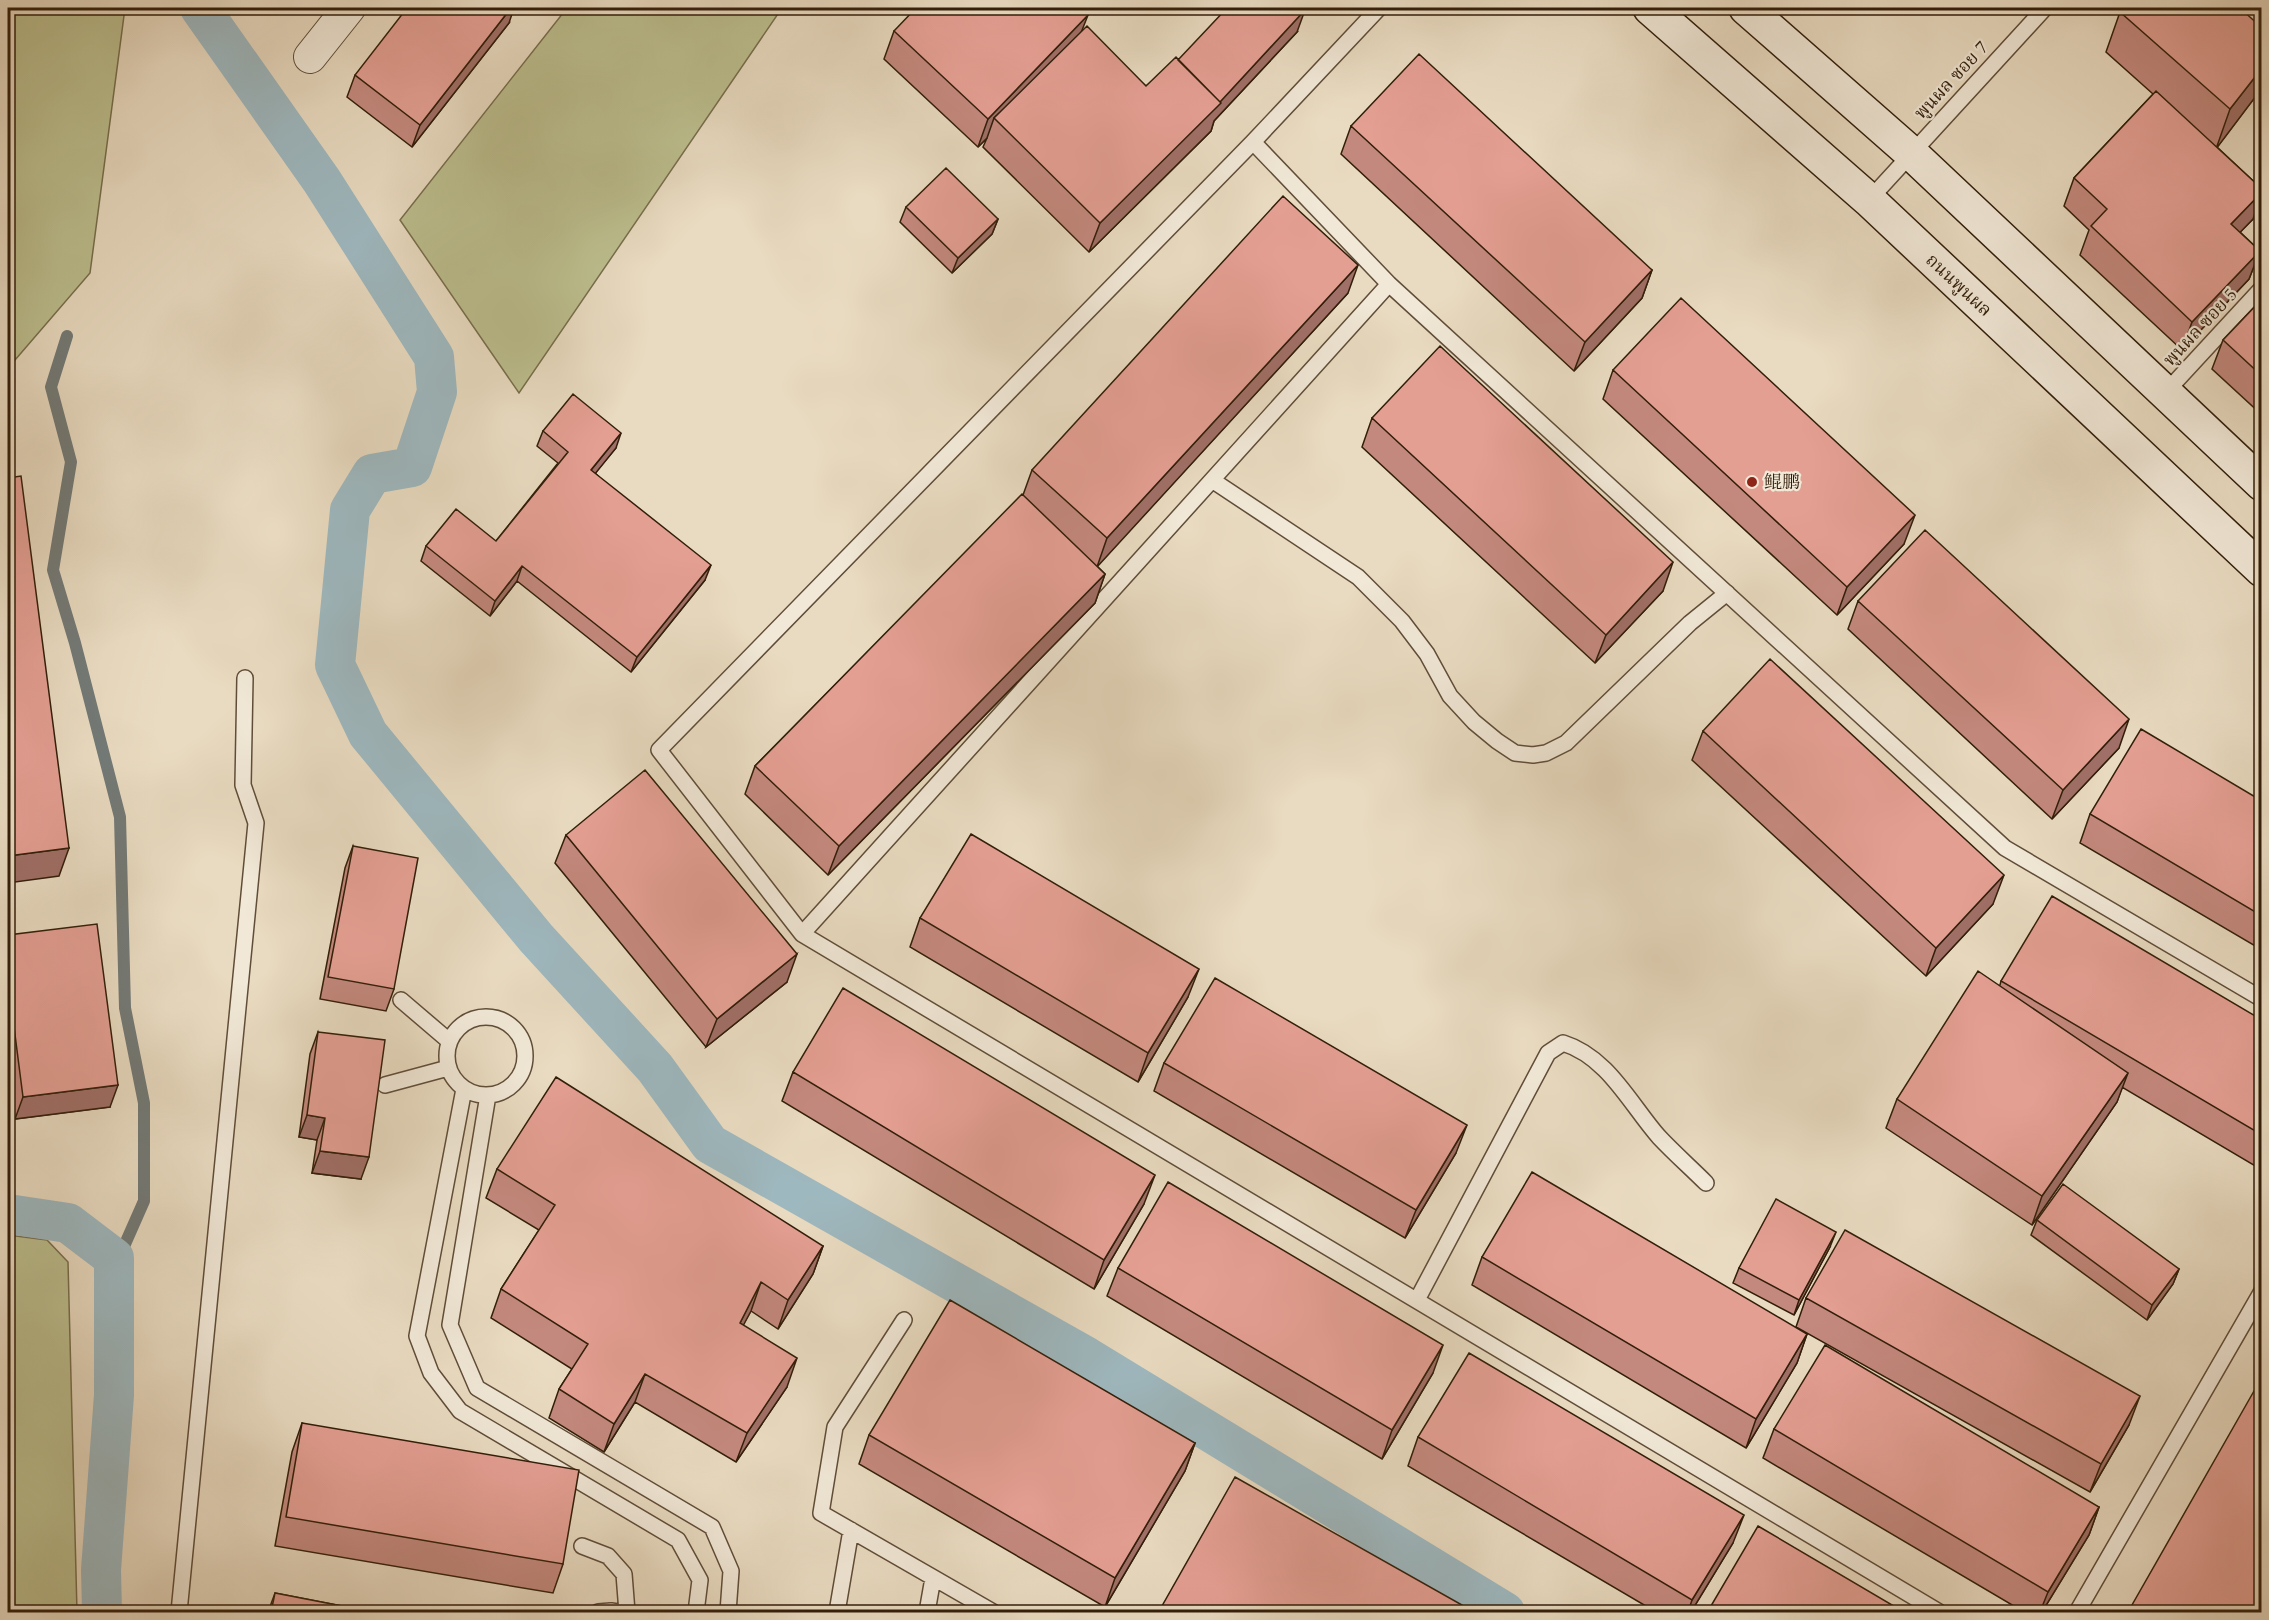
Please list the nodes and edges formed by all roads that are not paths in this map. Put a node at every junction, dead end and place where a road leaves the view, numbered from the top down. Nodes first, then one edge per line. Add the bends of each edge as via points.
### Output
1 (349, 8) edge
2 (1379, 8) edge
3 (1650, 8) edge
4 (1746, 8) edge
5 (2045, 8) edge
6 (310, 57) dead end
7 (1253, 142) junction
8 (1911, 153) junction
9 (1869, 200) junction
10 (1389, 284) junction
11 (2262, 288) edge
12 (2166, 392) junction
13 (1212, 480) junction
14 (2262, 484) edge
15 (2262, 570) edge
16 (1727, 593) junction
17 (245, 678) dead end
18 (802, 934) junction
19 (2262, 999) edge
20 (401, 1000) dead end
21 (449, 1041) junction
22 (448, 1068) junction
23 (385, 1085) edge
24 (464, 1089) junction
25 (488, 1095) junction
26 (1706, 1183) dead end
27 (2262, 1291) edge
28 (1417, 1300) junction
29 (904, 1320) dead end
30 (851, 1530) junction
31 (582, 1546) dead end
32 (933, 1578) junction
33 (179, 1612) edge
34 (598, 1612) edge
35 (618, 1612) edge
36 (627, 1612) edge
37 (696, 1612) edge
38 (728, 1612) edge
39 (837, 1612) edge
40 (927, 1612) edge
41 (993, 1612) edge
42 (1939, 1612) edge
43 (2077, 1612) edge

1 - 6 street
2 - 7 lane
3 - 9 main road, ถนนพูนผล
4 - 8 main road
5 - 8 lane, พูนผล ซอย 7
7 - 10 lane
7 - 18 lane via 659,750
8 - 9 lane, พูนผล ซอย 7
8 - 12 main road
9 - 15 main road, ถนนพูนผล
10 - 13 lane
10 - 16 lane
11 - 12 lane, พูนผล ซอย 5
12 - 14 main road
13 - 16 lane via 1358,577 1402,621 1427,654 1450,696 1474,722 1515,753 1546,753 1566,743
13 - 18 lane
16 - 19 lane via 2005,848
17 - 33 lane via 243,785 256,822
18 - 28 lane
20 - 21 lane
21 - 22 lane
21 - 25 lane via 467,1021 485,1016 500,1019 520,1036 525,1050 521,1073 501,1092
22 - 23 lane
22 - 24 lane
24 - 25 lane
24 - 37 lane via 417,1336 432,1374 460,1411 678,1540 700,1580
25 - 38 lane via 450,1325 477,1388 712,1527 731,1571
26 - 28 lane via 1659,1136 1605,1068 1563,1043 1548,1053
27 - 43 lane
28 - 42 lane
29 - 30 lane via 835,1427 821,1513
30 - 32 lane
30 - 39 lane
31 - 36 lane via 608,1556 624,1574
32 - 40 lane
32 - 41 lane
34 - 35 lane

